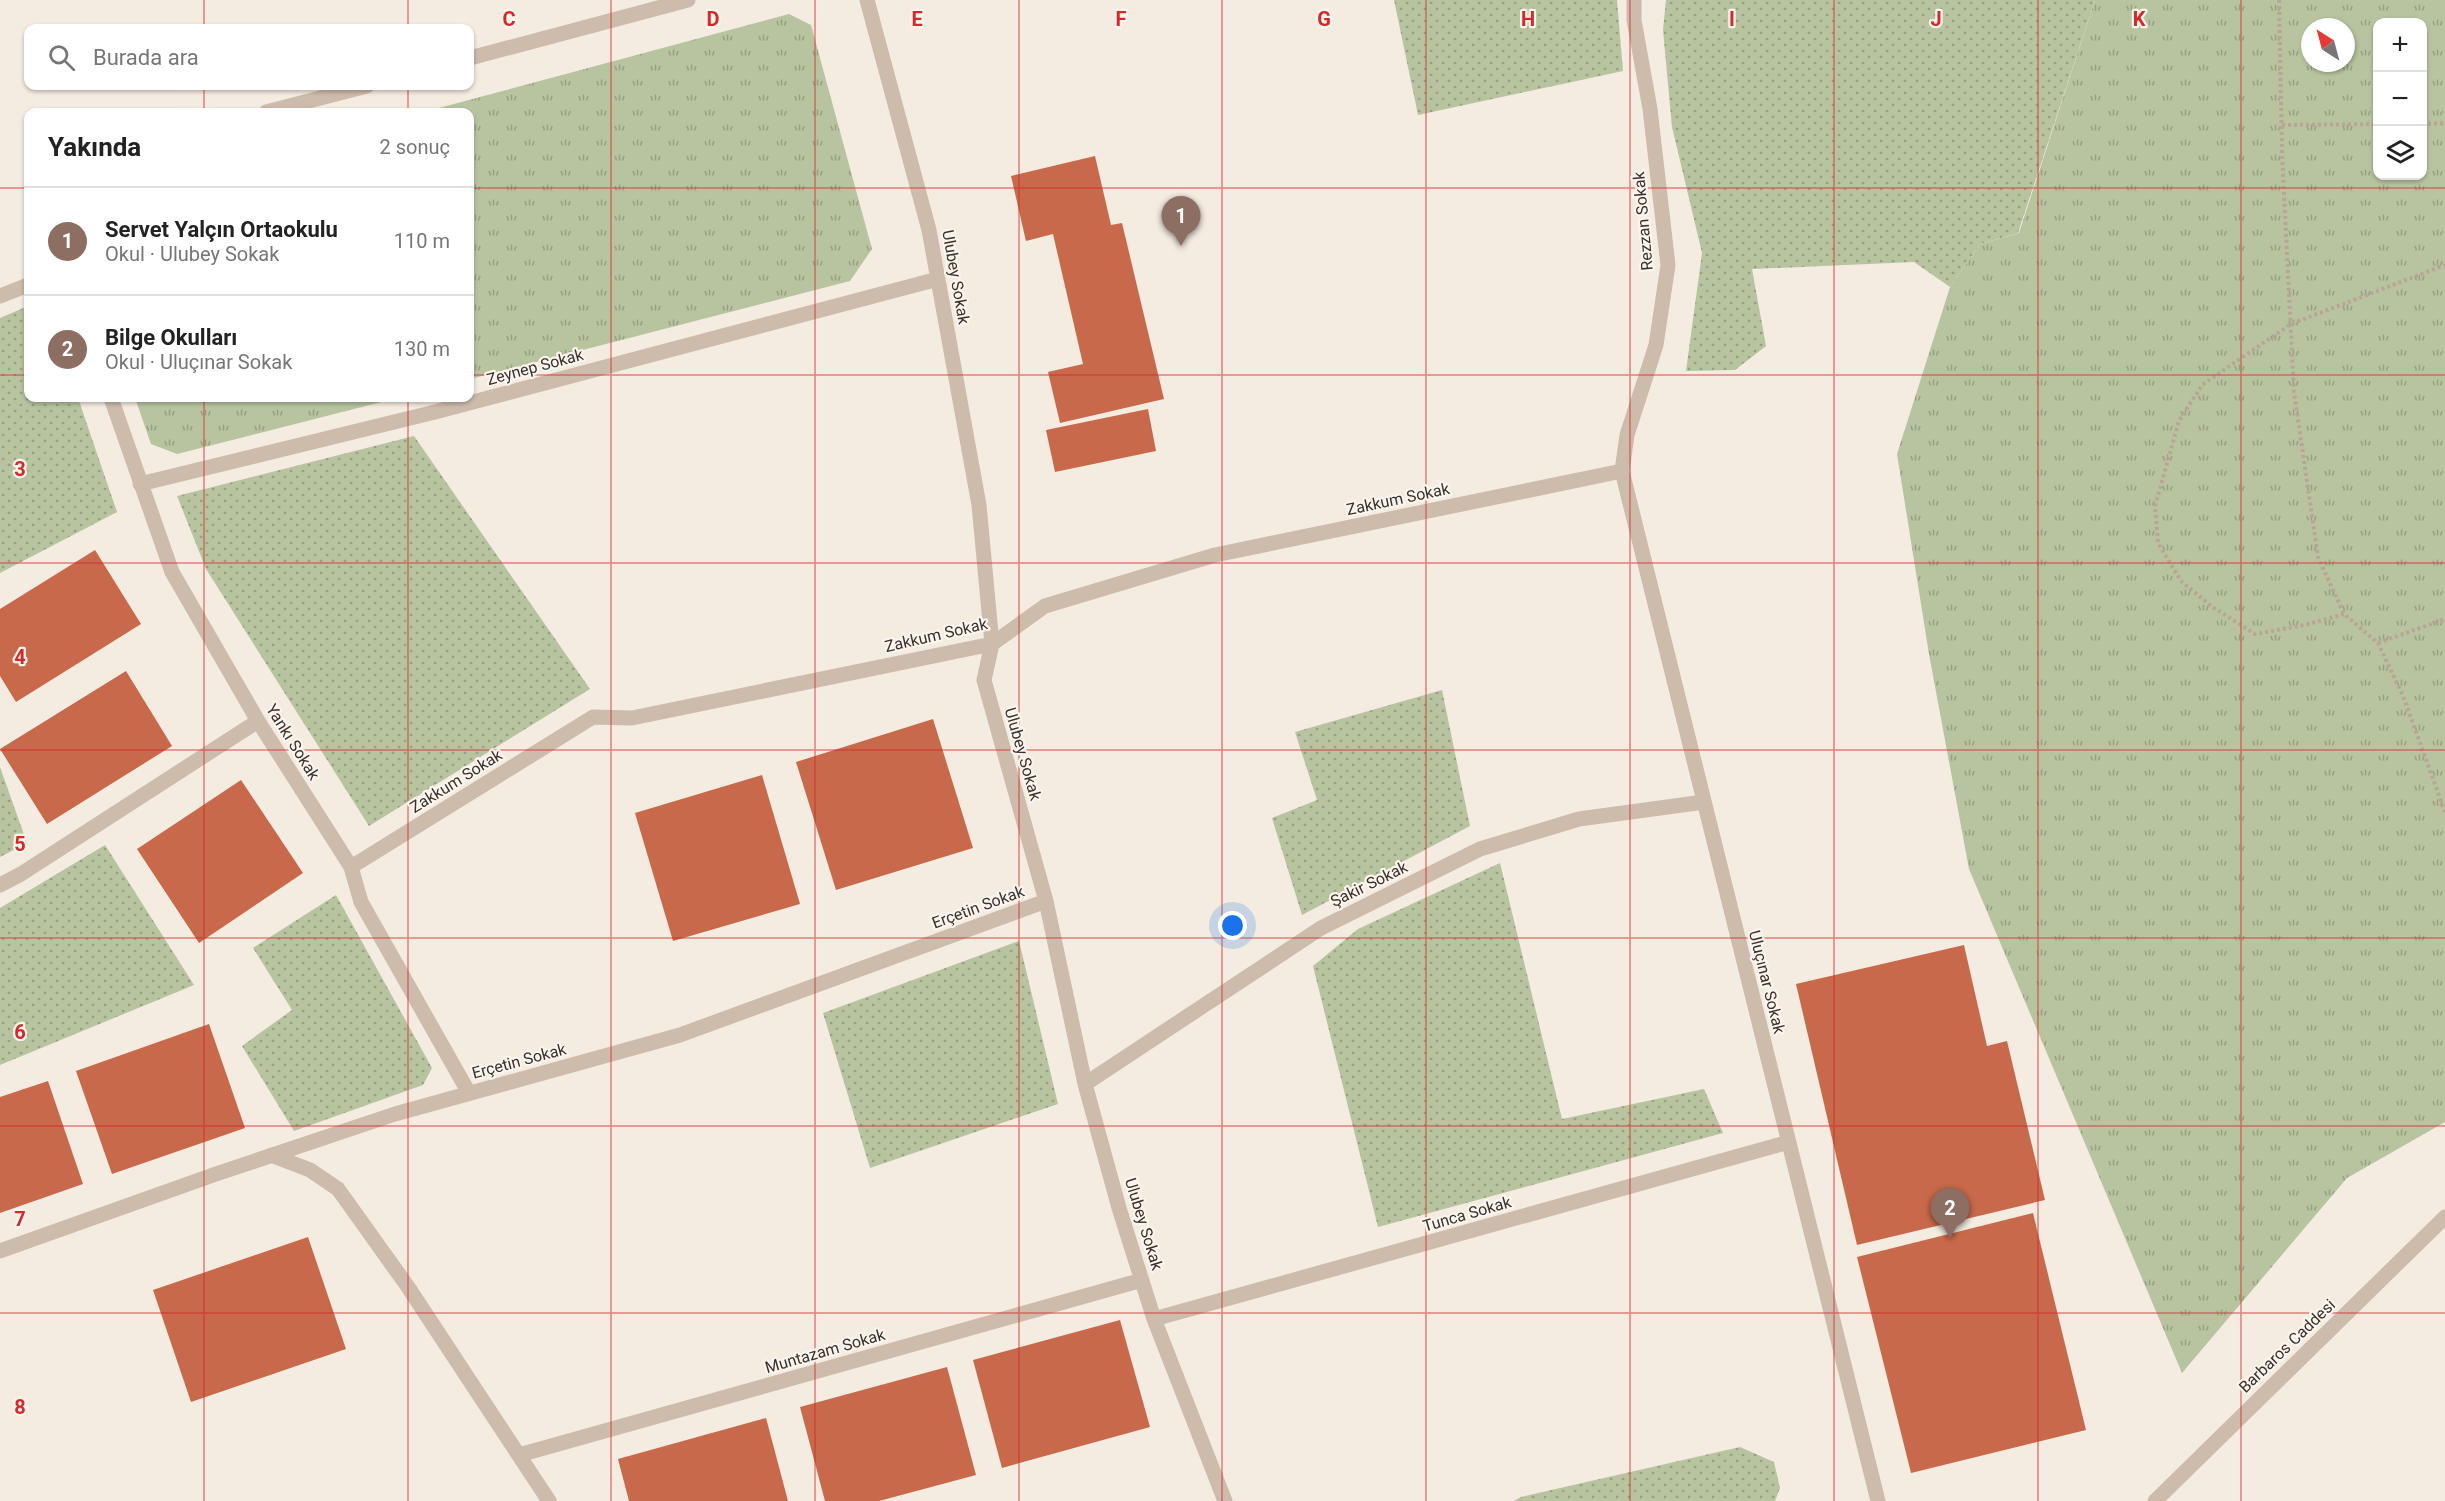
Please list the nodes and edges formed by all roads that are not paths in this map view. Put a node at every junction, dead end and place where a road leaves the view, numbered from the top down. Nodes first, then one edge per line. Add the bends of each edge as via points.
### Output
1 (688, 0) edge
2 (867, 0) edge
3 (1634, 0) edge
4 (474, 57) edge
5 (351, 90) edge
6 (282, 108) edge
7 (938, 279) junction
8 (24, 287) edge
9 (0, 296) edge
10 (112, 402) edge
11 (1622, 471) junction
12 (140, 484) junction
13 (992, 644) junction
14 (258, 721) junction
15 (1704, 802) junction
16 (351, 867) junction
17 (0, 885) edge
18 (1046, 901) junction
19 (1085, 1084) junction
20 (469, 1093) junction
21 (1789, 1143) junction
22 (271, 1155) junction
23 (2445, 1216) edge
24 (0, 1251) edge
25 (1142, 1281) junction
26 (1154, 1319) junction
27 (519, 1455) junction
28 (549, 1501) edge
29 (1225, 1501) edge
30 (1878, 1501) edge
31 (2155, 1501) edge

1 - 4 street
2 - 7 street, Ulubey Sokak via 929,230
3 - 11 street, Rezzan Sokak via 1668,265 1656,345 1627,435
5 - 6 street
7 - 12 street, Zeynep Sokak via 425,415
7 - 13 street, Ulubey Sokak via 979,505
8 - 9 street
10 - 12 street, Yankı Sokak
11 - 13 street, Zakkum Sokak via 1215,555 1045,606
11 - 15 street, Uluçınar Sokak
12 - 14 street, Yankı Sokak via 172,572
13 - 16 street, Zakkum Sokak via 632,718 593,717
13 - 18 street, Ulubey Sokak via 984,680
14 - 16 street, Yankı Sokak
14 - 17 street
15 - 19 street, Şakir Sokak via 1579,819 1480,849 1321,928
15 - 21 street, Uluçınar Sokak
16 - 20 street, Yankı Sokak via 361,902
18 - 19 street, Ulubey Sokak
18 - 20 street, Erçetin Sokak via 680,1035
19 - 25 street, Ulubey Sokak
20 - 22 street, Erçetin Sokak
21 - 26 street, Tunca Sokak
21 - 30 street, Uluçınar Sokak
22 - 24 street, Erçetin Sokak
22 - 27 street via 310,1170 338,1189
23 - 31 street, Barbaros Caddesi
25 - 26 street, Ulubey Sokak
25 - 27 street, Muntazam Sokak
26 - 29 street, Ulubey Sokak
27 - 28 street

